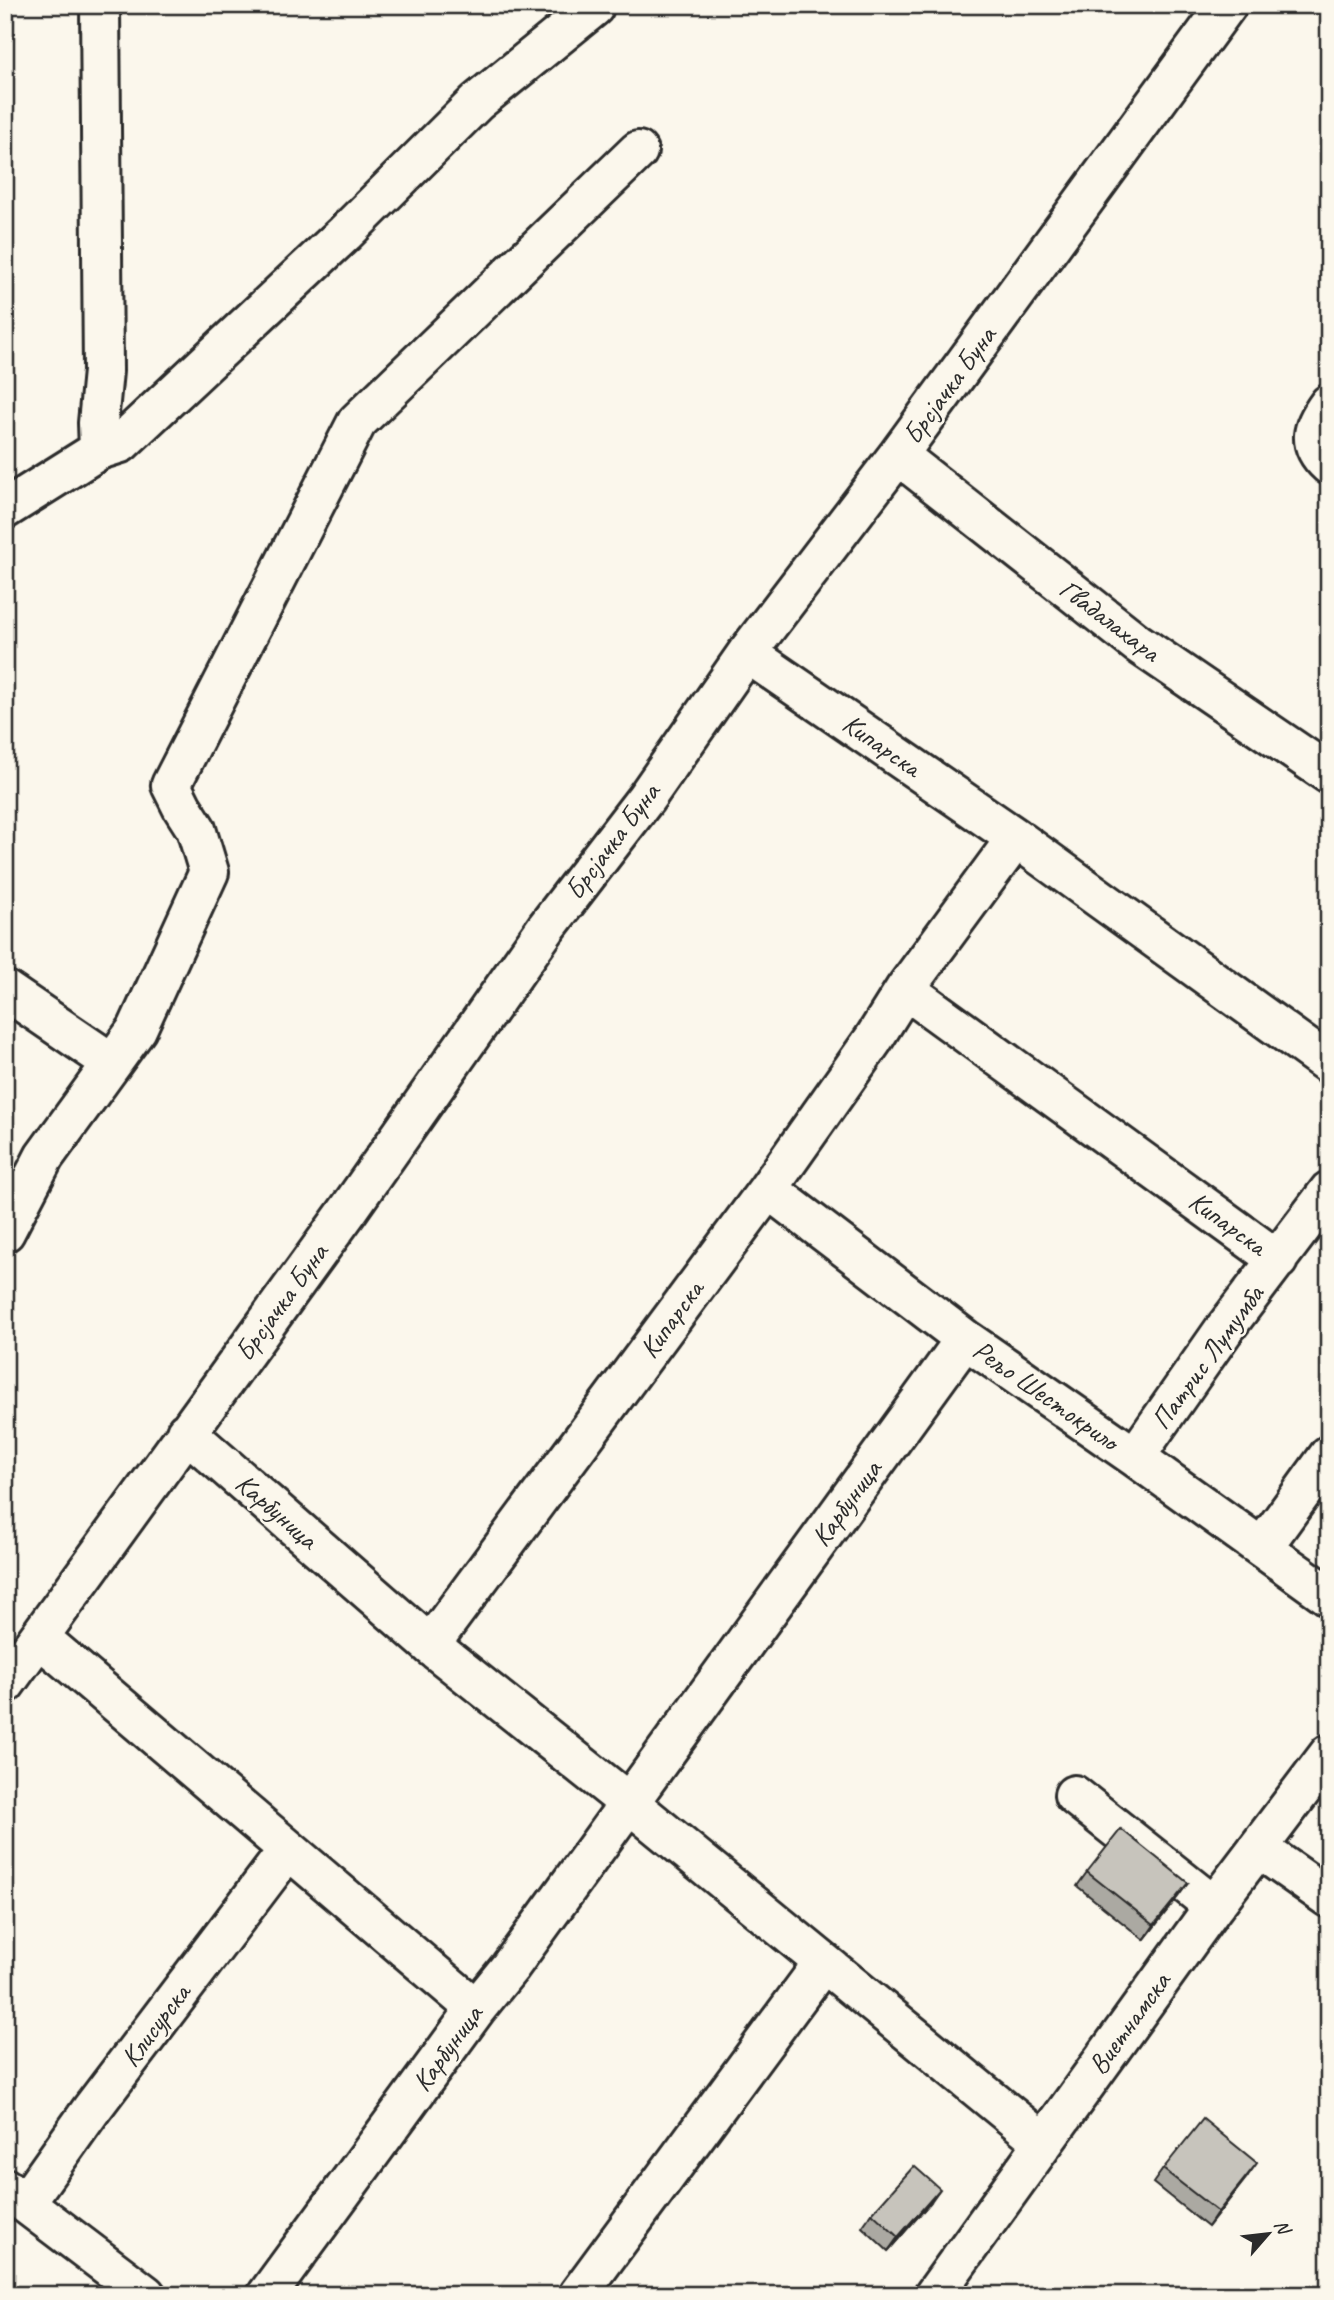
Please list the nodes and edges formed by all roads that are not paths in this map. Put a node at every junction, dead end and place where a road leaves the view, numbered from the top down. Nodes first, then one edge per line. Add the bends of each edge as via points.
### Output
1 (100, 5) edge
2 (1227, 5) edge
3 (594, 7) dead end
4 (638, 151) dead end
5 (1329, 404) edge
6 (99, 450) junction
7 (898, 455) junction
8 (1329, 465) edge
9 (5, 509) edge
10 (747, 653) junction
11 (1329, 774) edge
12 (1016, 838) junction
13 (905, 989) junction
14 (5, 990) edge
15 (112, 1063) junction
16 (1329, 1064) edge
17 (768, 1189) junction
18 (1329, 1191) edge
19 (5, 1232) edge
20 (1278, 1260) junction
21 (965, 1339) junction
22 (186, 1432) junction
23 (1329, 1455) edge
24 (1135, 1457) junction
25 (1262, 1548) junction
26 (1329, 1596) edge
27 (40, 1638) junction
28 (430, 1644) junction
29 (5, 1684) edge
30 (1329, 1754) edge
31 (1074, 1795) dead end
32 (629, 1803) junction
33 (1258, 1848) junction
34 (288, 1850) junction
35 (1329, 1898) edge
36 (1214, 1906) junction
37 (823, 1963) junction
38 (476, 2009) junction
39 (1043, 2142) junction
40 (15, 2196) edge
41 (146, 2295) edge
42 (267, 2295) edge
43 (578, 2295) edge
44 (934, 2295) edge

1 - 6 street via 103,371
2 - 7 street, Брсјачка Буна
3 - 6 street via 477,102 121,443
4 - 15 street via 356,422 171,785 196,829 209,872 137,1029
5 - 8 street via 1314,433 1314,445
6 - 9 street
7 - 10 street, Брсјачка Буна
7 - 11 street, Гвадалахара via 1138,643
10 - 12 street, Кипарска
10 - 22 street, Брсјачка Буна
12 - 13 street, Кипарска
12 - 16 street, Кипарска
13 - 17 street, Кипарска
13 - 20 street, Кипарска
14 - 15 street
15 - 19 street via 44,1157
17 - 21 street, Рељо Шестокрило
17 - 28 street, Кипарска
18 - 20 street, Патрис Лумумба
20 - 24 street, Патрис Лумумба
21 - 24 street, Рељо Шестокрило
21 - 32 street, Карбуница
22 - 27 street, Брсјачка Буна
22 - 28 street, Карбуница
23 - 25 street
24 - 25 street, Рељо Шестокрило
25 - 26 street, Рељо Шестокрило
27 - 29 street, Брсјачка Буна
27 - 34 street
28 - 32 street, Карбуница
30 - 33 street, Виетнамска
31 - 36 street
32 - 37 street, Карбуница
32 - 38 street, Карбуница
33 - 35 street
33 - 36 street, Виетнамска
34 - 38 street
34 - 40 street, Клисурска via 91,2110
36 - 39 street, Виетнамска
37 - 39 street, Карбуница
37 - 43 street
38 - 42 street, Карбуница
39 - 44 street, Виетнамска
40 - 41 street

